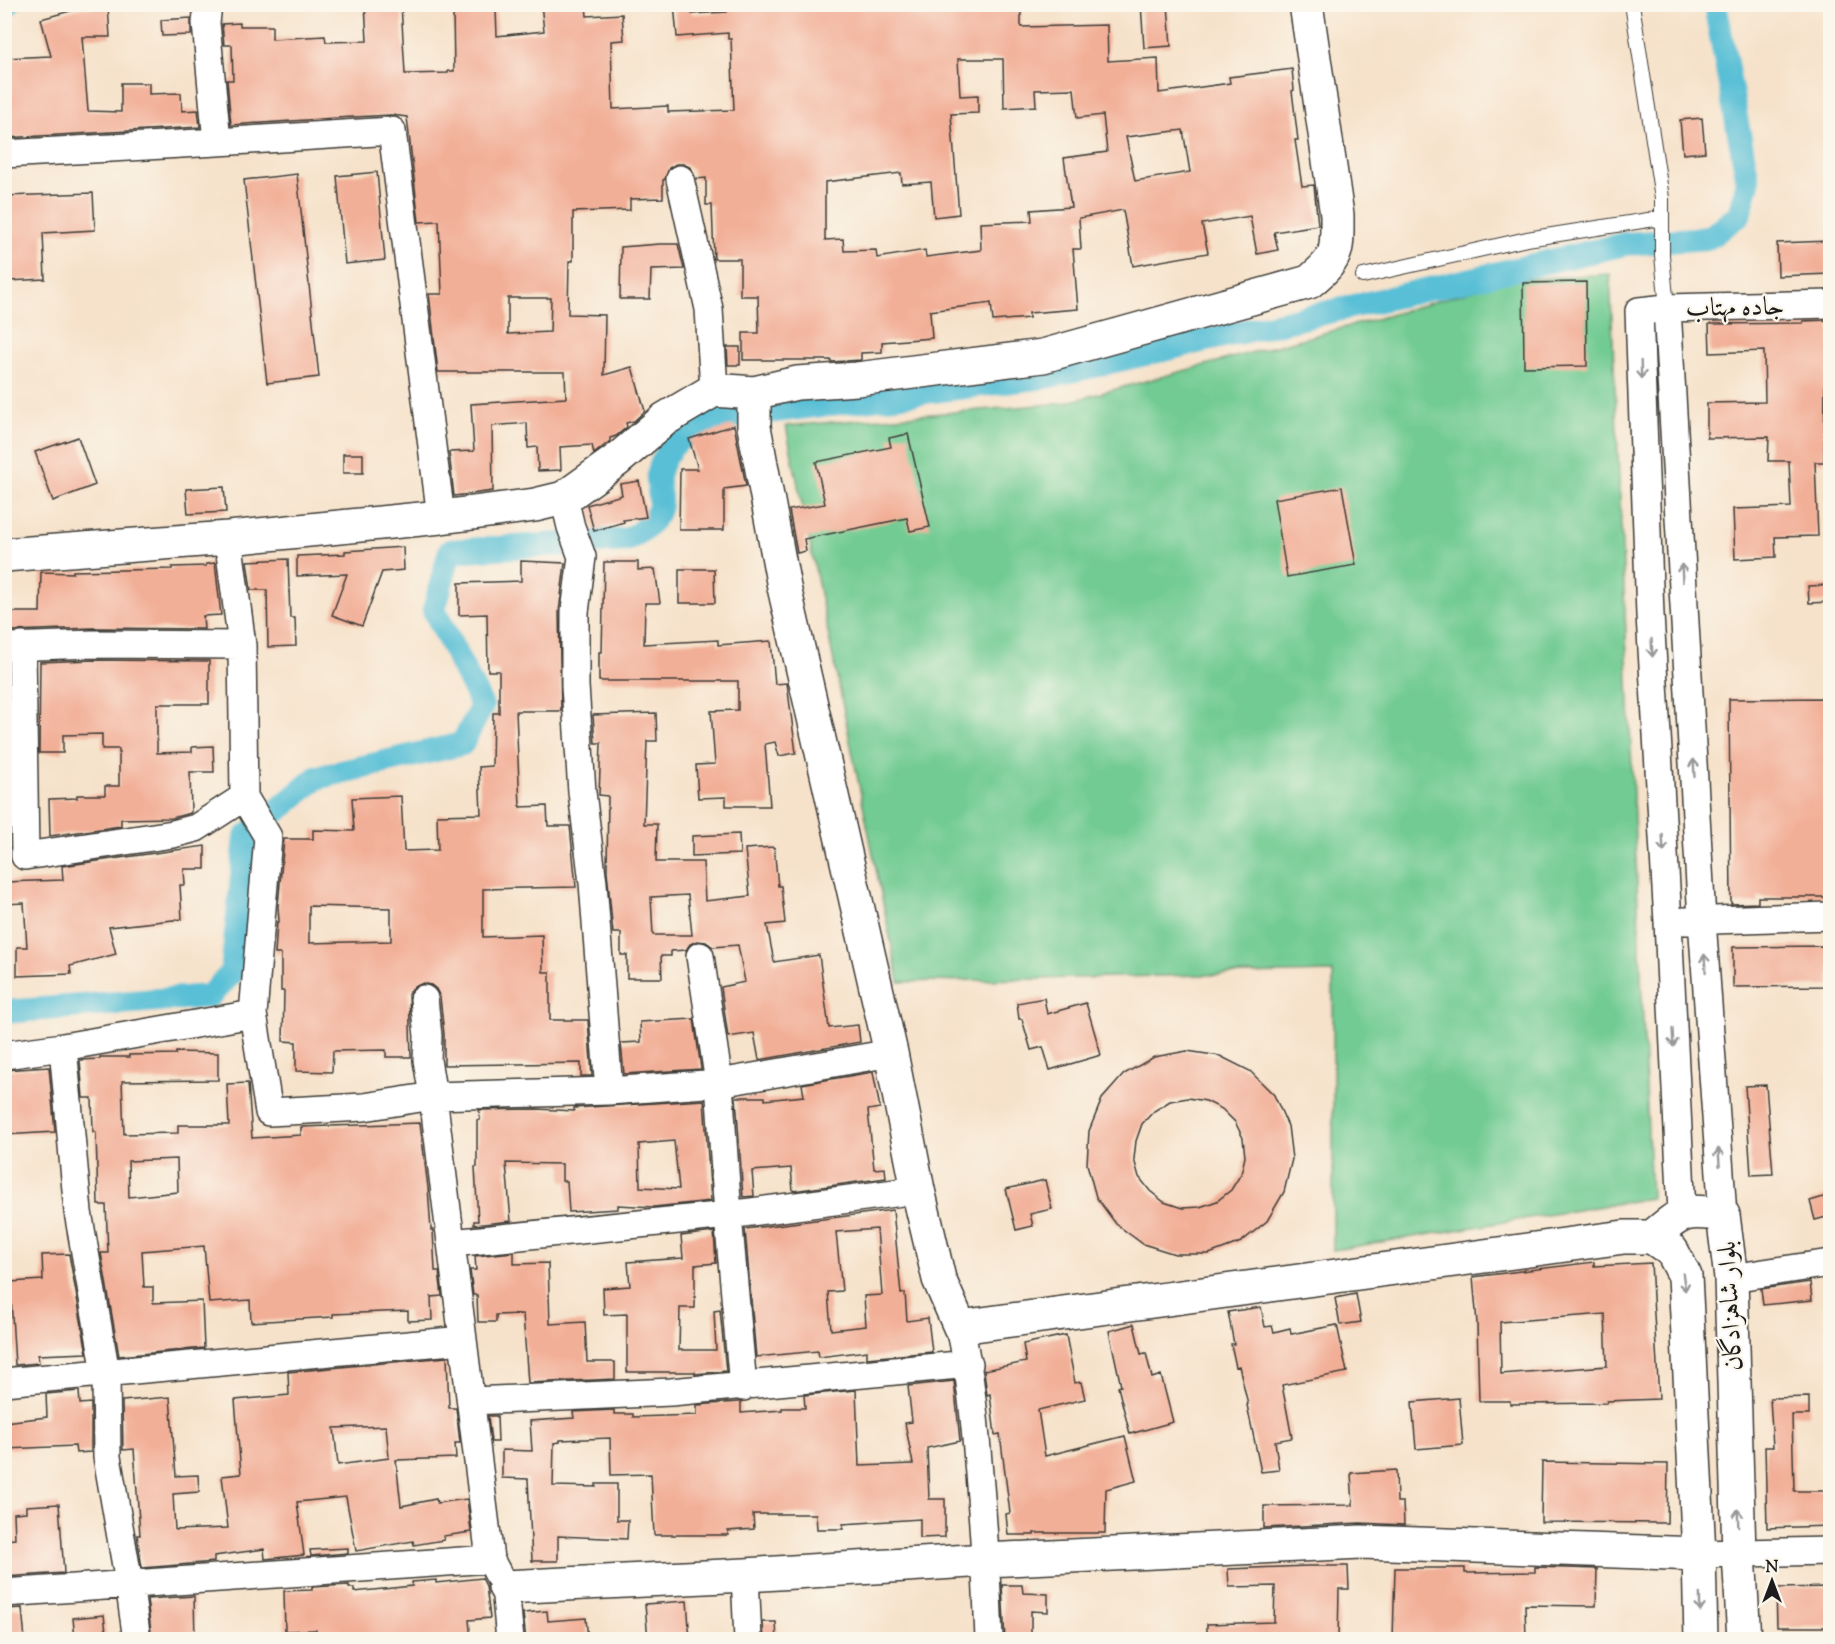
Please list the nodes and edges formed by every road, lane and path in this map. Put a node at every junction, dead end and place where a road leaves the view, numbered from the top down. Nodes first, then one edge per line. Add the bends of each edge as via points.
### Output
1 (1306, 4) edge
2 (1632, 4) edge
3 (207, 14) edge
4 (217, 142) junction
5 (4, 154) edge
6 (680, 178) dead end
7 (1661, 218) junction
8 (1363, 276) dead end
9 (1830, 304) edge
10 (1667, 308) junction
11 (714, 390) junction
12 (754, 393) junction
13 (567, 512) junction
14 (441, 517) junction
15 (228, 538) junction
16 (4, 555) edge
17 (242, 645) junction
18 (13, 646) edge
19 (244, 797) junction
20 (15, 857) edge
21 (1830, 916) edge
22 (1702, 920) junction
23 (1668, 922) junction
24 (700, 956) dead end
25 (424, 999) dead end
26 (253, 1014) junction
27 (63, 1047) junction
28 (891, 1053) junction
29 (4, 1055) edge
30 (719, 1083) junction
31 (609, 1092) junction
32 (433, 1096) junction
33 (918, 1190) junction
34 (1682, 1213) junction
35 (728, 1215) junction
36 (1723, 1215) junction
37 (1652, 1237) junction
38 (451, 1243) junction
39 (1830, 1263) edge
40 (1731, 1278) junction
41 (960, 1327) junction
42 (463, 1340) junction
43 (969, 1364) junction
44 (106, 1373) junction
45 (4, 1382) edge
46 (743, 1387) junction
47 (471, 1401) junction
48 (1830, 1551) edge
49 (1699, 1554) junction
50 (1738, 1554) junction
51 (490, 1559) junction
52 (986, 1560) junction
53 (745, 1575) junction
54 (129, 1583) junction
55 (505, 1587) junction
56 (4, 1593) edge
57 (137, 1640) edge
58 (510, 1640) edge
59 (748, 1640) edge
60 (989, 1640) edge
61 (1701, 1640) edge
62 (1744, 1640) edge

1 - 12 main road via 1337,215 1337,248 1329,265 1309,282 1043,356 797,383
2 - 7 lane via 1662,198
3 - 4 street
4 - 5 street
4 - 14 street via 392,131
6 - 11 street via 709,309
7 - 8 lane via 1527,238
7 - 10 lane
9 - 10 street, جاده مهتاب
22 -> 10 street
10 -> 23 street, جاده مهتاب via 1639,311 1650,615
11 - 12 main road
11 - 13 main road via 664,419 617,459
12 - 28 main road via 754,427 786,598
13 - 14 main road via 535,505
13 - 31 street via 582,556 575,612 575,686
14 - 15 main road
15 - 16 main road
15 - 17 street
17 - 18 street
17 - 19 street
18 - 20 street
19 - 20 street via 196,828
19 - 26 street via 268,837
21 - 22 street
22 - 23 street
36 -> 22 street
23 -> 34 street
24 - 30 street
25 - 32 street
26 - 27 street
26 - 32 street via 269,1112 364,1107
27 - 29 street
27 - 44 street via 78,1212
28 - 30 street
28 - 33 main road
30 - 31 street
30 - 35 street
31 - 32 street
32 - 38 street
33 - 35 street
33 - 41 main road via 939,1279
34 - 36 main road, بلوار شاهزادگان
34 - 37 main road
35 - 38 street
35 - 46 street
36 - 40 main road, بلوار شاهزادگان
37 - 41 main road via 1624,1237
37 -> 49 main road, بلوار شاهزادگان via 1672,1251 1685,1276
38 - 42 street
39 - 40 street
50 -> 40 main road, بلوار شاهزادگان
41 - 43 street
42 - 44 street
42 - 47 street
43 - 46 street
43 - 52 street
44 - 45 street
44 - 54 street via 107,1456
46 - 47 street
47 - 51 street
48 - 50 street
49 - 50 street
49 - 52 main road via 1361,1542
49 -> 61 main road, بلوار شاهزادگان
50 - 62 main road, بلوار شاهزادگان
51 - 54 street
51 - 55 street
52 - 53 main road
52 - 60 street
53 - 55 main road
53 - 59 street
54 - 56 street
54 - 57 street
55 - 58 street

